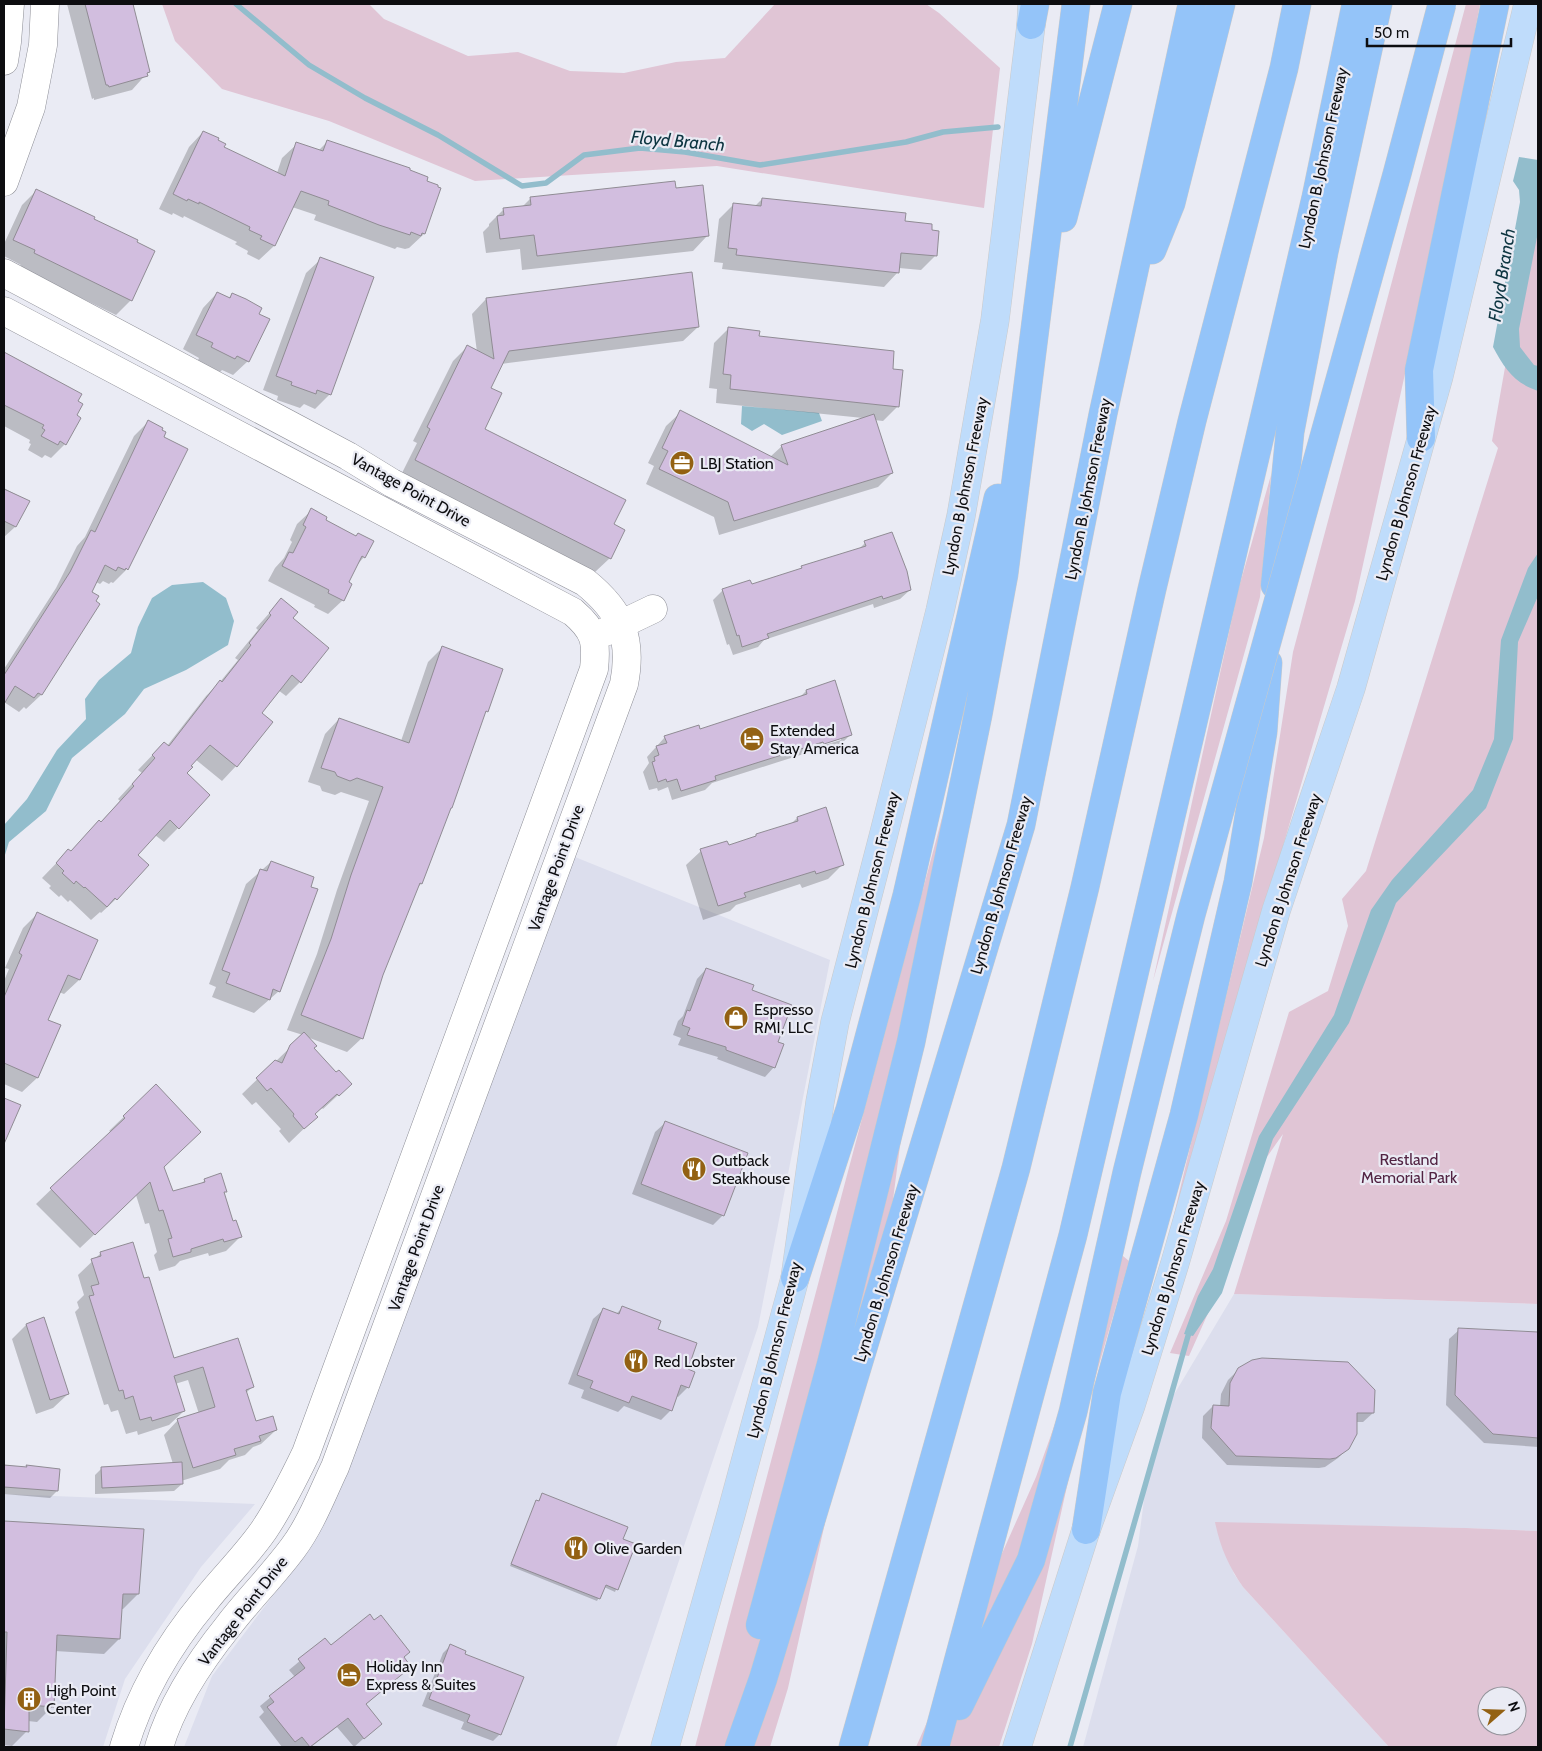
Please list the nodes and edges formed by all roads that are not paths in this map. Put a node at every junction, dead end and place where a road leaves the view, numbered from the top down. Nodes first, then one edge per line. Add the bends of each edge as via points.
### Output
1 (10, 4) edge
2 (45, 4) edge
3 (1076, 4) edge
4 (1118, 4) edge
5 (1192, 4) edge
6 (1222, 4) edge
7 (1297, 4) edge
8 (1356, 4) edge
9 (1378, 4) edge
10 (1442, 4) edge
11 (1495, 4) edge
12 (1528, 4) edge
13 (1032, 11) edge
14 (43, 45) junction
15 (5, 52) edge
16 (4, 182) edge
17 (4, 273) edge
18 (4, 311) edge
19 (1122, 325) junction
20 (1429, 373) junction
21 (1421, 438) joint
22 (348, 456) junction
23 (337, 488) junction
24 (653, 609) dead end
25 (621, 625) junction
26 (593, 637) junction
27 (463, 1027) junction
28 (492, 1038) junction
29 (795, 1278) junction
30 (363, 1300) junction
31 (393, 1313) junction
32 (1086, 1530) junction
33 (264, 1531) junction
34 (293, 1548) junction
35 (124, 1747) edge
36 (159, 1747) edge
37 (665, 1747) edge
38 (727, 1747) edge
39 (739, 1747) edge
40 (853, 1747) edge
41 (936, 1747) edge
42 (1017, 1747) edge

1 - 15 street
2 - 14 street
3 - 38 highway via 1004,574 978,714 911,1042 828,1373
4 - 29 highway via 1054,253 907,895 850,1109
5 - 19 highway, Lyndon B. Johnson Freeway
6 - 19 highway via 1171,203
7 - 40 highway via 1284,68 1192,421 1085,887 1018,1158
8 - 41 highway, Lyndon B. Johnson Freeway via 1316,197 1073,1235
9 - 32 highway via 1324,252 1290,432 1263,732 1238,882 1184,1115 1107,1393
10 - 41 highway, bridge via 1191,915 1127,1172 1073,1412 1031,1560
11 - 20 highway
12 - 20 main road
13 - 29 main road, Lyndon B Johnson Freeway via 1002,276 961,516 835,1022
14 - 15 street
14 - 16 street via 30,107
17 - 22 street, Vantage Point Drive
18 - 23 street, Vantage Point Drive
19 - 39 highway, Lyndon B. Johnson Freeway via 1021,825 772,1650
20 - 21 highway
21 - 32 main road, Lyndon B Johnson Freeway via 1351,688 1276,911 1172,1273 1131,1405
22 - 23 street
22 - 25 street, Vantage Point Drive via 392,483 585,582 612,607
23 - 26 street, Vantage Point Drive via 573,612
24 - 25 street
25 - 26 street
25 - 28 street, Vantage Point Drive via 628,663 624,684
26 - 27 street, Vantage Point Drive via 596,652 594,669
27 - 28 street
27 - 30 street, Vantage Point Drive
28 - 31 street, Vantage Point Drive
29 - 37 main road, Lyndon B Johnson Freeway
30 - 31 street
30 - 33 street, Vantage Point Drive via 306,1453
31 - 34 street, Vantage Point Drive via 335,1467
32 - 42 main road, Lyndon B Johnson Freeway
33 - 34 street
33 - 35 street, Vantage Point Drive via 170,1647 133,1721
34 - 36 street, Vantage Point Drive via 228,1625 198,1668 179,1700

